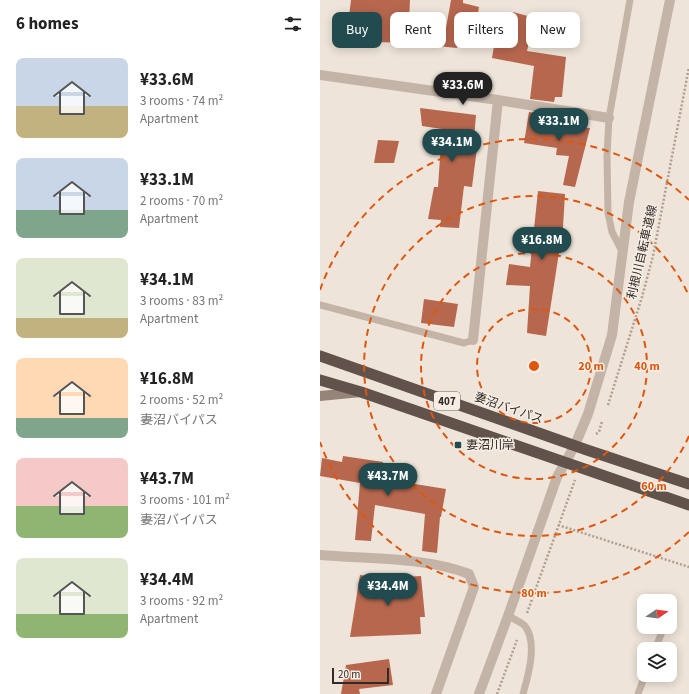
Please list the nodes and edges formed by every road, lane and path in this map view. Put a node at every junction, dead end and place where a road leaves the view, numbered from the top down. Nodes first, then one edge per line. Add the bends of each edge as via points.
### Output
1 (630, 0) edge
2 (670, 0) edge
3 (689, 66) edge
4 (320, 76) edge
5 (498, 100) junction
6 (609, 118) junction
7 (622, 251) junction
8 (320, 305) edge
9 (473, 340) joint
10 (320, 356) edge
11 (320, 380) edge
12 (361, 392) junction
13 (320, 396) edge
14 (606, 412) dead end
15 (603, 419) dead end
16 (595, 435) dead end
17 (575, 445) junction
18 (564, 463) junction
19 (574, 482) dead end
20 (689, 484) edge
21 (689, 505) edge
22 (558, 525) junction
23 (320, 555) edge
24 (689, 567) edge
25 (531, 603) dead end
26 (508, 616) junction
27 (515, 646) dead end
28 (642, 682) edge
29 (436, 694) edge
30 (479, 694) edge
31 (497, 694) edge
32 (523, 694) edge
33 (638, 694) edge

1 - 6 lane
2 - 7 street via 629,202
3 - 14 path, 利根川自転車道線 via 653,256
4 - 5 street
5 - 6 street
5 - 9 street
6 - 7 lane via 608,213 612,232
7 - 17 street via 612,335 588,414
8 - 9 lane via 464,343
10 - 17 highway, 妻沼バイパス / 407
11 - 12 highway, 407
12 - 13 main road
12 - 18 highway, 407
15 - 16 path via 599,432
17 - 18 street
17 - 20 highway, 妻沼バイパス / 407
18 - 21 highway, 407
18 - 26 street via 557,476
19 - 22 path
22 - 24 path
22 - 25 path
23 - 29 street via 424,564 452,568 469,574 474,587
26 - 30 street
26 - 32 lane via 524,624 531,645 530,670
27 - 31 path
28 - 33 lane

